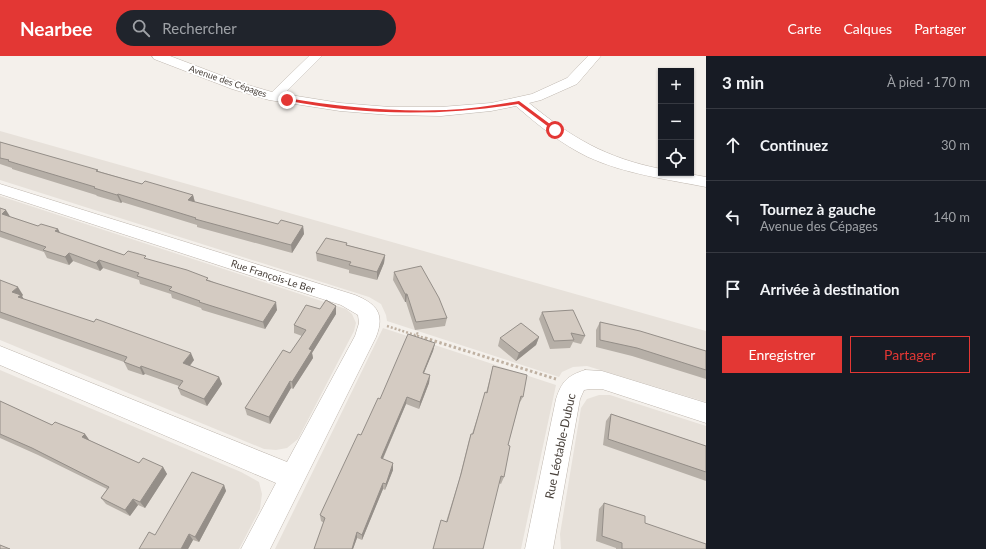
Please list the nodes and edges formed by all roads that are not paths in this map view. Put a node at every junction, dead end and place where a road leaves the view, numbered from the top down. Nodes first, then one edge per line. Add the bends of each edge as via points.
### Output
1 (158, 56) edge
2 (316, 56) edge
3 (595, 56) edge
4 (274, 97) junction
5 (519, 102) junction
6 (706, 182) edge
7 (0, 189) edge
8 (0, 354) edge
9 (706, 413) edge
10 (292, 477) junction
11 (255, 549) edge
12 (539, 549) edge

1 - 4 street, Avenue des Cépages via 245,89
2 - 4 street
3 - 5 street, Avenue des Cépages via 586,70 575,80 551,93
4 - 5 street, Avenue des Cépages via 329,106 411,112 468,110
5 - 6 street via 568,138 603,158 635,168
7 - 10 street, Rue François-Le Ber via 348,300 363,307 370,317 369,330
8 - 10 street
9 - 12 street, Rue Léotable-Dubuc via 602,380 584,380 574,384 568,399
10 - 11 street, Rue François-Le Ber

